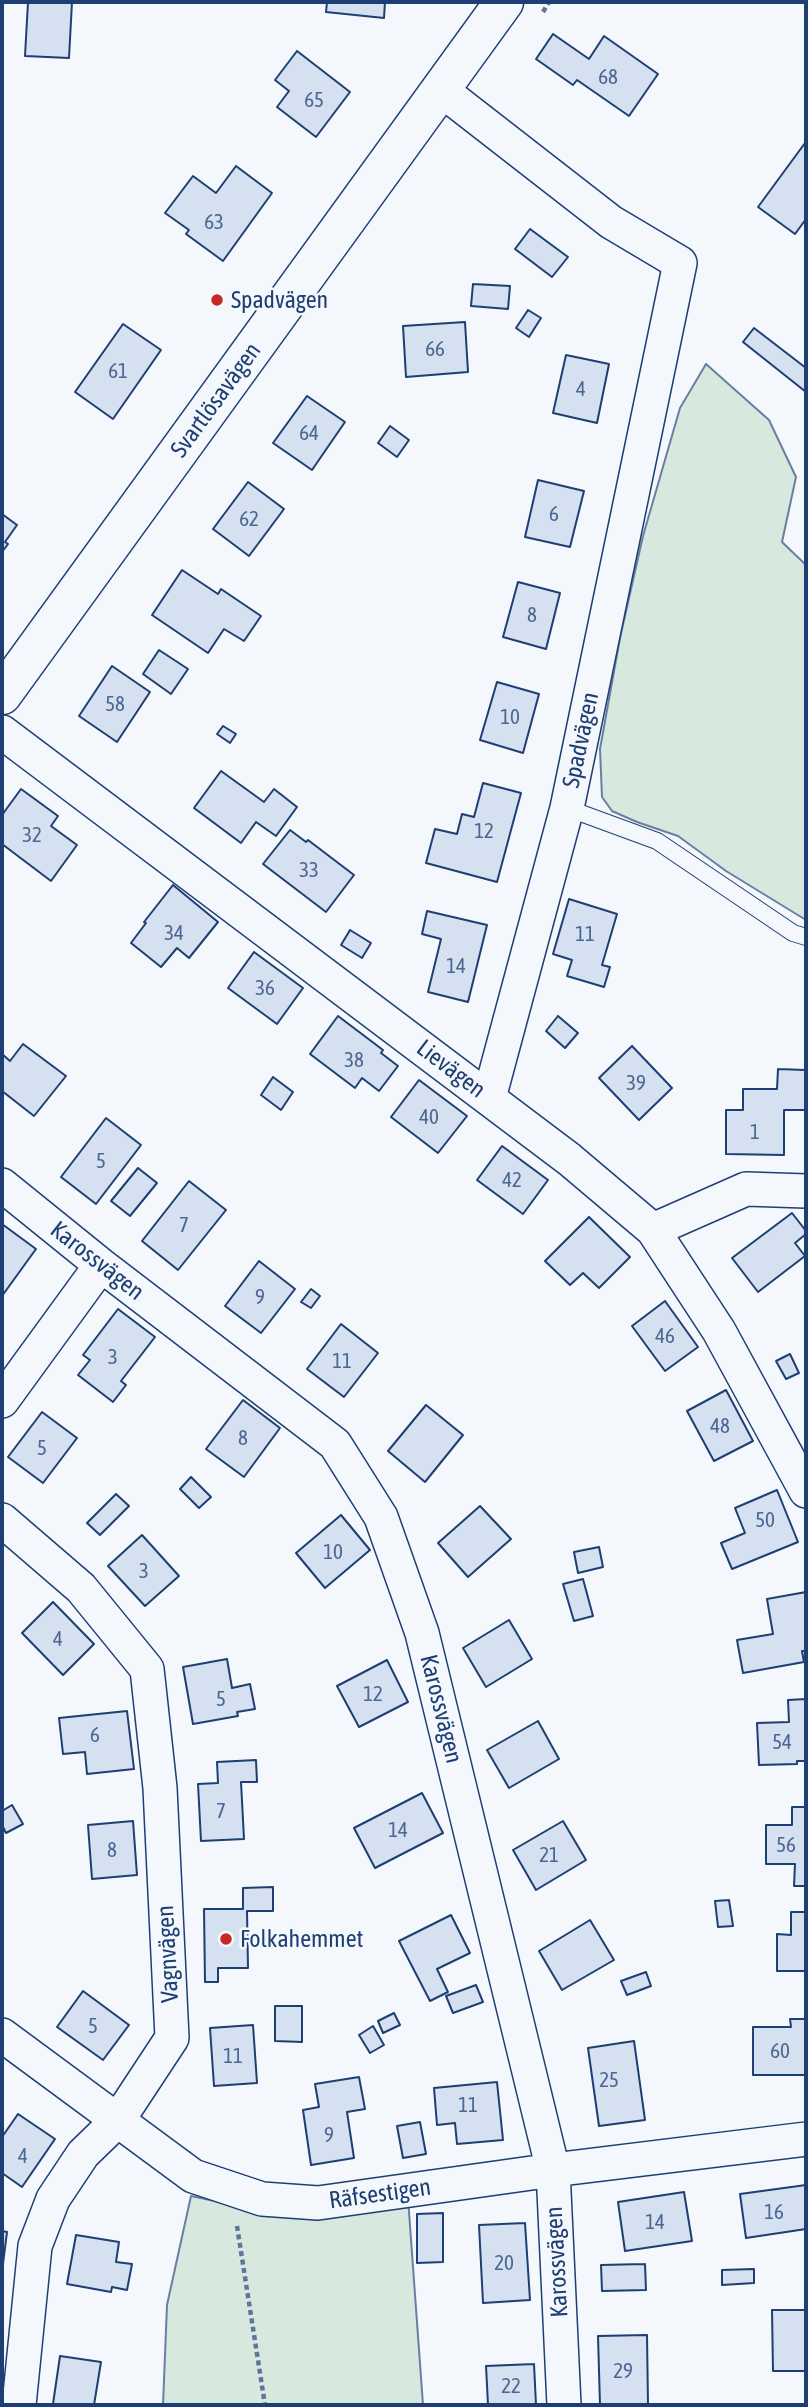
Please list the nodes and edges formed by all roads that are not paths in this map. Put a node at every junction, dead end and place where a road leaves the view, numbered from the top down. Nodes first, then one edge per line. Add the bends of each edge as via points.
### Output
1 (504, 2) edge
2 (440, 89) junction
3 (2, 695) edge
4 (2, 732) edge
5 (567, 808) junction
6 (806, 937) edge
7 (489, 1098) junction
8 (2, 1185) edge
9 (806, 1191) edge
10 (653, 1230) junction
11 (101, 1265) junction
12 (2, 1401) edge
13 (806, 1491) edge
14 (2, 1520) edge
15 (2, 2035) edge
16 (118, 2120) junction
17 (806, 2138) edge
18 (553, 2170) junction
19 (19, 2405) edge
20 (564, 2405) edge

1 - 2 street, Svartlösavägen
2 - 3 street, Svartlösavägen
2 - 5 street, Spadvägen via 611,222 680,263
4 - 7 street, Lievägen
5 - 6 lane, Spadvägen via 657,841 793,933
5 - 7 street, Spadvägen
7 - 10 street, Lievägen
8 - 11 street, Karossvägen
9 - 10 street via 746,1189
10 - 13 street, Lievägen via 719,1331
11 - 12 street
11 - 18 street, Karossvägen via 335,1444 381,1517 422,1633
14 - 16 street, Vagnvägen via 81,1588 147,1669 160,1788 172,2038
15 - 16 street, Räfsestigen
16 - 18 street, Räfsestigen via 193,2176 262,2199 318,2203
16 - 19 street, Vagnvägen via 83,2154 53,2199 35,2246
17 - 18 street, Räfsestigen
18 - 20 street, Karossvägen

